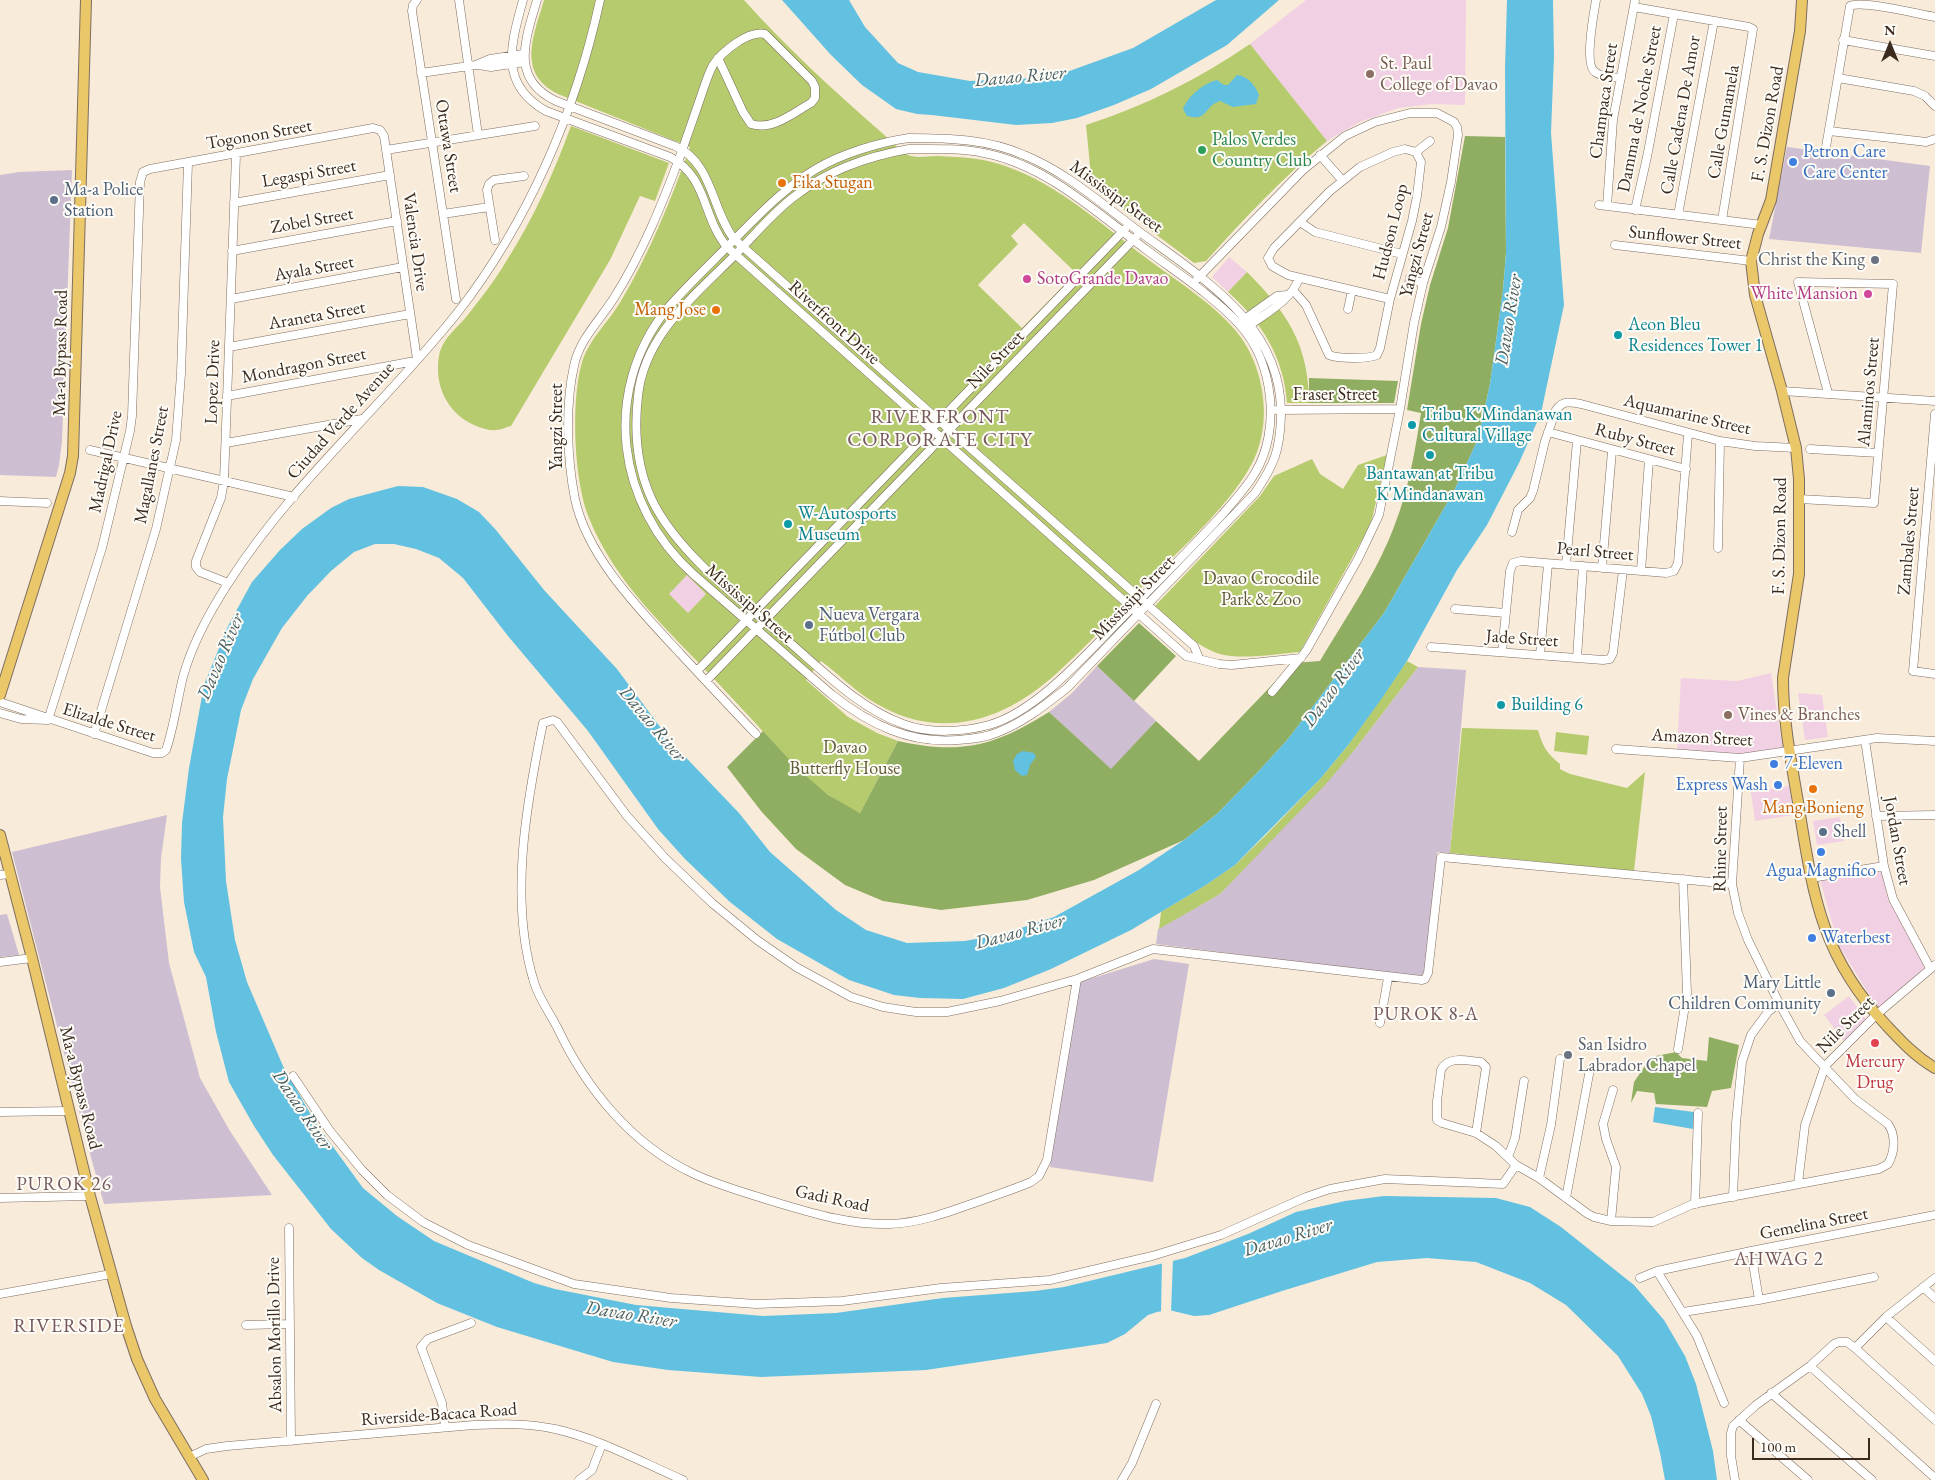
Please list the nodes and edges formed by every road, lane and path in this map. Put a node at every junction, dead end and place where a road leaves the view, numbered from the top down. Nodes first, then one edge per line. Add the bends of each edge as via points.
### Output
1 (86, 0) edge
2 (417, 0) edge
3 (459, 0) edge
4 (523, 0) edge
5 (537, 0) edge
6 (600, 0) edge
7 (1596, 0) edge
8 (1802, 0) edge
9 (1634, 4) edge
10 (1881, 4) edge
11 (1674, 14) junction
12 (1935, 17) edge
13 (1714, 21) junction
14 (1843, 40) junction
15 (1935, 56) edge
16 (524, 58) junction
17 (718, 58) junction
18 (511, 60) junction
19 (472, 66) junction
20 (422, 73) junction
21 (1621, 78) junction
22 (1838, 78) junction
23 (569, 106) junction
24 (1935, 106) edge
25 (565, 118) junction
26 (535, 126) dead end
27 (380, 130) joint
28 (1829, 130) junction
29 (478, 135) junction
30 (1935, 139) edge
31 (1430, 141) dead end
32 (432, 143) junction
33 (1826, 148) dead end
34 (682, 149) junction
35 (386, 150) junction
36 (1416, 152) junction
37 (236, 155) junction
38 (1320, 155) junction
39 (678, 161) junction
40 (188, 163) junction
41 (143, 172) joint
42 (390, 175) junction
43 (524, 176) dead end
44 (1062, 176) junction
45 (1342, 180) junction
46 (1056, 184) junction
47 (234, 203) junction
48 (490, 207) junction
49 (1635, 210) junction
50 (443, 214) junction
51 (1678, 215) junction
52 (1722, 220) junction
53 (397, 221) junction
54 (1300, 222) junction
55 (1129, 224) junction
56 (1762, 225) junction
57 (1122, 232) junction
58 (1140, 232) junction
59 (734, 239) junction
60 (495, 240) dead end
61 (1133, 240) junction
62 (1615, 245) dead end
63 (727, 247) junction
64 (743, 247) junction
65 (232, 251) junction
66 (1402, 254) junction
67 (735, 255) junction
68 (1751, 261) junction
69 (404, 268) junction
70 (1200, 276) junction
71 (1396, 276) junction
72 (1299, 278) junction
73 (1423, 283) junction
74 (1192, 284) junction
75 (1352, 290) junction
76 (1290, 292) junction
77 (231, 299) junction
78 (456, 299) dead end
79 (1390, 299) junction
80 (1348, 309) dead end
81 (410, 314) junction
82 (1245, 324) junction
83 (229, 347) junction
84 (416, 360) junction
85 (1782, 391) junction
86 (1828, 394) junction
87 (228, 396) junction
88 (1883, 398) junction
89 (1935, 402) edge
90 (1400, 409) junction
91 (1270, 410) junction
92 (1281, 410) junction
93 (1935, 414) edge
94 (362, 419) junction
95 (939, 421) junction
96 (930, 429) junction
97 (949, 430) junction
98 (1548, 432) junction
99 (1688, 434) junction
100 (941, 438) junction
101 (1577, 441) junction
102 (1720, 442) junction
103 (226, 443) junction
104 (1796, 448) junction
105 (1810, 449) dead end
106 (90, 450) dead end
107 (1612, 451) junction
108 (1878, 453) junction
109 (124, 458) junction
110 (1649, 460) junction
111 (170, 468) junction
112 (1686, 469) junction
113 (224, 481) junction
114 (294, 497) junction
115 (1799, 499) junction
116 (0, 501) edge
117 (46, 503) dead end
118 (1512, 532) dead end
119 (683, 546) junction
120 (1718, 548) dead end
121 (673, 555) junction
122 (1548, 564) junction
123 (1566, 565) junction
124 (1583, 566) junction
125 (1602, 568) junction
126 (1623, 570) junction
127 (1642, 571) junction
128 (228, 583) junction
129 (1140, 600) junction
130 (1147, 606) junction
131 (1132, 608) junction
132 (1455, 609) dead end
133 (754, 612) junction
134 (1506, 613) junction
135 (1139, 615) junction
136 (746, 620) junction
137 (764, 621) junction
138 (756, 629) junction
139 (1431, 647) dead end
140 (1502, 652) junction
141 (1540, 655) junction
142 (1199, 658) junction
143 (1301, 658) junction
144 (1577, 658) junction
145 (696, 671) junction
146 (1935, 674) edge
147 (706, 681) junction
148 (1272, 692) dead end
149 (0, 695) edge
150 (0, 702) edge
151 (0, 713) edge
152 (48, 720) junction
153 (94, 734) junction
154 (756, 734) dead end
155 (1865, 740) junction
156 (1935, 741) edge
157 (1616, 749) dead end
158 (1789, 751) junction
159 (162, 753) joint
160 (1740, 758) junction
161 (1935, 815) edge
162 (1876, 816) junction
163 (0, 835) edge
164 (1884, 866) junction
165 (5, 874) edge
166 (1811, 878) junction
167 (1683, 879) junction
168 (1732, 884) junction
169 (32, 958) junction
170 (0, 962) edge
171 (1933, 966) edge
172 (1388, 978) junction
173 (1077, 979) junction
174 (1779, 1004) junction
175 (1876, 1015) junction
176 (1380, 1023) dead end
177 (1678, 1049) dead end
178 (1560, 1059) dead end
179 (1825, 1066) junction
180 (1935, 1068) edge
181 (1590, 1070) dead end
182 (293, 1076) dead end
183 (1524, 1081) dead end
184 (1613, 1090) dead end
185 (69, 1111) junction
186 (0, 1112) edge
187 (1698, 1113) dead end
188 (1476, 1133) junction
189 (1508, 1157) junction
190 (1516, 1165) junction
191 (1539, 1178) junction
192 (1798, 1184) junction
193 (90, 1196) junction
194 (1733, 1197) junction
195 (0, 1198) edge
196 (1566, 1198) junction
197 (1695, 1204) junction
198 (1935, 1215) edge
199 (1612, 1221) junction
200 (289, 1228) dead end
201 (1751, 1251) junction
202 (1657, 1272) junction
203 (111, 1274) junction
204 (1874, 1277) dead end
205 (1640, 1278) dead end
206 (1935, 1278) edge
207 (1923, 1287) junction
208 (0, 1294) edge
209 (1935, 1298) edge
210 (1759, 1300) junction
211 (1683, 1312) junction
212 (1886, 1317) junction
213 (471, 1323) dead end
214 (290, 1324) junction
215 (246, 1325) dead end
216 (1855, 1348) junction
217 (1935, 1361) edge
218 (1810, 1366) junction
219 (1771, 1393) junction
220 (1724, 1403) dead end
221 (1156, 1404) dead end
222 (1739, 1420) junction
223 (1935, 1420) edge
224 (445, 1428) junction
225 (291, 1441) junction
226 (602, 1444) junction
227 (189, 1457) junction
228 (670, 1478) edge
229 (1935, 1478) edge
230 (1736, 1479) edge
231 (203, 1480) edge
232 (579, 1480) edge
233 (683, 1480) edge
234 (1122, 1480) edge
235 (1808, 1480) edge
236 (1872, 1480) edge

1 - 149 main road, Ma-a Bypass Road via 74,456
2 - 20 street, Ottawa Street via 412,11
3 - 19 street
4 - 18 street, Riverfront Drive via 513,37
5 - 16 street
6 - 23 street, Ciudad Verde Avenue via 588,50
7 - 21 street via 1590,65 1598,74
8 - 56 main road, F. S. Dizon Road via 1778,167 1772,200
9 - 11 street
9 - 21 street, Champaca Street
10 - 12 street
10 - 14 street via 1852,4 1848,8
11 - 13 street
11 - 49 street, Damma de Noche Street
13 - 51 street, Calle Cadena De Amor
13 - 52 street, Calle Gumamela via 1753,29
14 - 15 street
14 - 22 street
16 - 18 street
16 - 23 street, Riverfront Drive via 527,72 536,87 547,97
17 - 17 street, Yangzi Street via 740,41 765,34 812,81 815,98 772,124 751,124
17 - 34 street, Yangzi Street via 709,73
18 - 19 street via 490,59
18 - 25 street, Riverfront Drive via 524,95 540,108
19 - 20 street
19 - 29 street
20 - 32 street, Ottawa Street
21 - 49 street, Champaca Street via 1603,206
22 - 24 street via 1914,91
22 - 28 street
23 - 25 street, Ciudad Verde Avenue
23 - 34 street, Riverfront Drive
25 - 39 street, Riverfront Drive
25 - 84 street, Ciudad Verde Avenue via 542,172 498,255 459,310
26 - 29 street
27 - 35 street, Valencia Drive
27 - 37 street, Togonon Street via 373,128
28 - 30 street via 1918,142
28 - 33 street
29 - 32 street
31 - 36 street
32 - 35 street
32 - 50 street, Ottawa Street
34 - 39 street, Yangzi Street
34 - 59 street, Riverfront Drive via 702,171 724,225
35 - 42 street, Valencia Drive
36 - 45 street via 1393,152 1360,167
36 - 66 street, Hudson Loop via 1421,172
37 - 40 street, Togonon Street
37 - 47 street, Lopez Drive
38 - 45 street
38 - 70 street, Yangzi Street
38 - 73 street, Yangzi Street via 1359,129 1394,117 1428,112 1443,114 1454,122 1458,135 1451,182
39 - 63 street, Riverfront Drive via 694,176 715,231
39 - 145 street, Yangzi Street via 636,258 614,299 579,350 570,398 569,439 576,501 594,546 623,591
40 - 41 street, Togonon Street
40 - 111 street, Magallanes Street via 179,415
41 - 109 street, Madrigal Drive via 140,182 132,416
42 - 47 street, Legaspi Street
42 - 53 street, Valencia Drive
43 - 48 street via 494,180 489,184
44 - 46 street
44 - 55 street, Mississipi Street
44 - 59 street, Mississipi Street via 1024,154 988,143 934,138 889,141 816,169
45 - 54 street
46 - 57 street, Mississipi Street
46 - 64 street, Mississipi Street via 1021,164 985,153 934,149 892,152 820,179 794,196
47 - 65 street, Lopez Drive
48 - 50 street
48 - 60 street
49 - 51 street
50 - 78 street, Ottawa Street
51 - 52 street
52 - 56 street
53 - 65 street, Zobel Street
53 - 69 street, Valencia Drive
54 - 66 street via 1315,232
54 - 72 street via 1265,258 1276,269
55 - 57 street, Nile Street
55 - 58 street, Mississipi Street
56 - 68 main road, F. S. Dizon Road
57 - 61 street, Mississipi Street
57 - 95 street, Nile Street
58 - 61 street, Nile Street
58 - 70 street, Mississipi Street
59 - 63 street, Mississipi Street
59 - 64 street, Riverfront Drive
61 - 74 street, Mississipi Street
61 - 97 street, Nile Street
62 - 68 street, Sunflower Street
63 - 67 street, Riverfront Drive
63 - 121 street, Mississipi Street via 678,296 652,328 640,352 628,394 628,451 632,479 649,520
64 - 67 street, Mississipi Street
64 - 95 street, Riverfront Drive
65 - 77 street, Lopez Drive
66 - 71 street, Hudson Loop
67 - 96 street, Riverfront Drive
67 - 119 street, Mississipi Street via 684,305 659,336 649,354 638,394 638,456 642,474 659,514
68 - 85 main road, F. S. Dizon Road via 1755,295
69 - 77 street, Ayala Street
69 - 81 street, Valencia Drive
70 - 74 street, Yangzi Street
70 - 82 street, Mississipi Street
71 - 73 street
71 - 79 street, Hudson Loop
72 - 75 street
72 - 76 street
73 - 90 street, Yangzi Street
74 - 82 street, Mississipi Street
75 - 79 street
75 - 80 street
76 - 79 street, Hudson Loop via 1306,305 1327,353 1336,357 1377,355
76 - 82 street via 1278,296
77 - 83 street, Lopez Drive
81 - 83 street, Araneta Street
81 - 84 street, Valencia Drive
82 - 91 street, Mississipi Street via 1264,368
82 - 92 street, Mississipi Street via 1260,337 1272,364
83 - 87 street, Lopez Drive
84 - 87 street, Mondragon Street
84 - 94 street, Ciudad Verde Avenue
85 - 86 street
85 - 104 main road, F. S. Dizon Road
86 - 88 street
86 - 88 street, Alaminos Street via 1798,282 1893,284
87 - 103 street, Lopez Drive
88 - 89 street
88 - 108 street, Alaminos Street
90 - 92 street, Fraser Street
90 - 143 street, Yangzi Street via 1383,500 1374,529
91 - 92 street, Fraser Street
91 - 129 street, Mississipi Street via 1270,432 1256,472 1190,550
92 - 130 street, Mississipi Street via 1277,453 1270,472 1255,493
93 - 146 street, Zambales Street via 1913,671
94 - 103 street
94 - 114 street, Ciudad Verde Avenue
95 - 96 street, Nile Street
95 - 97 street, Riverfront Drive
96 - 100 street, Riverfront Drive
96 - 133 street, Nile Street
97 - 100 street, Nile Street
97 - 129 street, Riverfront Drive
98 - 99 street, Aquamarine Street via 1558,406 1572,402
98 - 101 street, Ruby Street
98 - 118 street via 1530,498 1518,510
99 - 102 street, Aquamarine Street
99 - 112 street
100 - 131 street, Riverfront Drive
100 - 137 street, Nile Street
101 - 107 street, Ruby Street
101 - 123 street
102 - 104 street, Aquamarine Street
102 - 120 street
103 - 113 street, Lopez Drive
104 - 115 main road, F. S. Dizon Road
105 - 108 street
106 - 109 street
107 - 110 street, Ruby Street
107 - 125 street
108 - 115 street, Alaminos Street via 1874,503
109 - 111 street
109 - 152 street, Madrigal Drive via 102,548
110 - 112 street, Ruby Street
110 - 127 street
111 - 113 street
111 - 153 street, Magallanes Street via 156,529
112 - 127 street, Pearl Street via 1678,562 1674,571
113 - 114 street
113 - 128 street, Lopez Drive via 196,566 200,572
114 - 128 street, Ciudad Verde Avenue
115 - 158 main road, F. S. Dizon Road via 1798,585 1783,678
116 - 117 street
119 - 121 street
119 - 133 street, Mississipi Street
121 - 136 street, Mississipi Street
122 - 123 street, Pearl Street
122 - 134 street, Pearl Street via 1513,563
122 - 141 street
123 - 124 street, Pearl Street
124 - 125 street, Pearl Street
124 - 144 street
125 - 126 street, Pearl Street
126 - 127 street, Pearl Street
126 - 144 street, Jade Street via 1610,659
128 - 159 street, Ciudad Verde Avenue via 188,659 167,748
129 - 130 street, Riverfront Drive
129 - 131 street, Mississipi Street
130 - 135 street, Mississipi Street
130 - 142 street, Riverfront Drive via 1194,646
131 - 135 street, Riverfront Drive
131 - 137 street, Mississipi Street via 1060,680 1031,702 992,724 947,730 907,726 863,704
132 - 134 street
133 - 136 street, Nile Street
133 - 137 street, Mississipi Street
134 - 140 street
135 - 138 street, Mississipi Street via 1067,688 1038,711 994,734 948,741 900,734 853,712
135 - 142 street, Riverfront Drive via 1186,656
136 - 138 street, Mississipi Street
136 - 145 street, Nile Street
137 - 138 street, Nile Street
138 - 147 street, Nile Street
139 - 140 street, Jade Street
140 - 141 street, Jade Street
141 - 144 street, Jade Street
142 - 143 street, Riverfront Drive via 1232,665
143 - 148 street, Yangzi Street
145 - 147 street, Yangzi Street
147 - 154 street, Yangzi Street
150 - 152 street, Elizalde Street
151 - 152 street, Elizalde Street via 21,719
152 - 153 street, Elizalde Street
153 - 159 street, Elizalde Street
155 - 156 street, Amazon Street
155 - 158 street, Amazon Street
155 - 162 street, Jordan Street
157 - 160 street, Amazon Street
158 - 160 street, Amazon Street
158 - 166 main road, F. S. Dizon Road
160 - 168 street, Rhine Street
161 - 162 street
162 - 164 street, Jordan Street
163 - 165 main road, Ma-a Bypass Road
164 - 166 street
164 - 171 street, Jordan Street via 1893,899
165 - 169 main road, Ma-a Bypass Road
166 - 175 main road, F. S. Dizon Road via 1817,908 1833,951
167 - 168 street
167 - 172 street via 1441,857 1427,976 1418,981
167 - 177 street via 1687,993
168 - 174 street, Rhine Street via 1748,940
169 - 170 street
169 - 185 main road, Ma-a Bypass Road
171 - 175 street, Nile Street
172 - 173 street via 1159,949
172 - 176 street
173 - 173 street, Gadi Road via 1047,1160 1039,1176 1021,1186 938,1216 891,1224 869,1224 821,1215 692,1173 643,1142 603,1101 577,1065 538,995 522,911 522,880 531,784 543,723 557,722 645,837 712,903 796,967 851,997 883,1007 947,1012
174 - 179 street, Rhine Street via 1800,1041
174 - 194 street via 1768,1012 1751,1035 1742,1062
175 - 179 street, Nile Street
175 - 180 main road, F. S. Dizon Road via 1907,1048
178 - 191 street
179 - 192 street, Nile Street via 1805,1125
179 - 192 street, Rhine Street via 1855,1098 1888,1124 1893,1134 1893,1151 1888,1164 1879,1169
181 - 196 street
182 - 190 street via 330,1131 362,1170 387,1195 422,1222 468,1245 574,1284 672,1298 756,1304 842,1301 942,1288 1050,1280 1152,1256 1221,1235 1330,1189 1385,1179 1503,1184
183 - 189 street via 1515,1138
184 - 199 street via 1603,1124 1616,1167
185 - 186 street
185 - 193 main road, Ma-a Bypass Road
187 - 197 street
188 - 188 street, Rhine Street via 1437,1120 1436,1101 1441,1070 1451,1060 1481,1062 1486,1067
188 - 189 street, Rhine Street
189 - 190 street, Rhine Street
190 - 191 street, Rhine Street
191 - 196 street, Rhine Street
192 - 194 street, Rhine Street
193 - 195 street
193 - 203 main road, Ma-a Bypass Road
194 - 197 street, Rhine Street
196 - 199 street, Rhine Street via 1594,1217
197 - 199 street, Rhine Street via 1652,1222
198 - 201 street, Gemelina Street
200 - 214 street, Absalon Morillo Drive
201 - 202 street, Gemelina Street
201 - 210 street
202 - 205 street, Gemelina Street
202 - 211 street
203 - 208 street
203 - 227 main road, Ma-a Bypass Road via 137,1359 155,1400
204 - 210 street
206 - 207 street
207 - 209 street
207 - 212 street
210 - 211 street
211 - 220 street via 1697,1336
212 - 216 street
212 - 217 street
213 - 224 street via 428,1339 422,1347 442,1403
214 - 215 street
214 - 225 street, Absalon Morillo Drive
216 - 218 street via 1847,1342 1839,1342
216 - 223 street
218 - 219 street
218 - 229 street
219 - 222 street
219 - 236 street
221 - 234 street
222 - 230 street via 1731,1433
222 - 235 street
224 - 225 street, Riverside-Bacaca Road
224 - 226 street, Riverside-Bacaca Road via 533,1425
225 - 227 street, Riverside-Bacaca Road via 216,1447
226 - 228 street, Riverside-Bacaca Road
226 - 232 street via 592,1470
227 - 231 main road, Ma-a Bypass Road
228 - 233 street, Riverside-Bacaca Road

